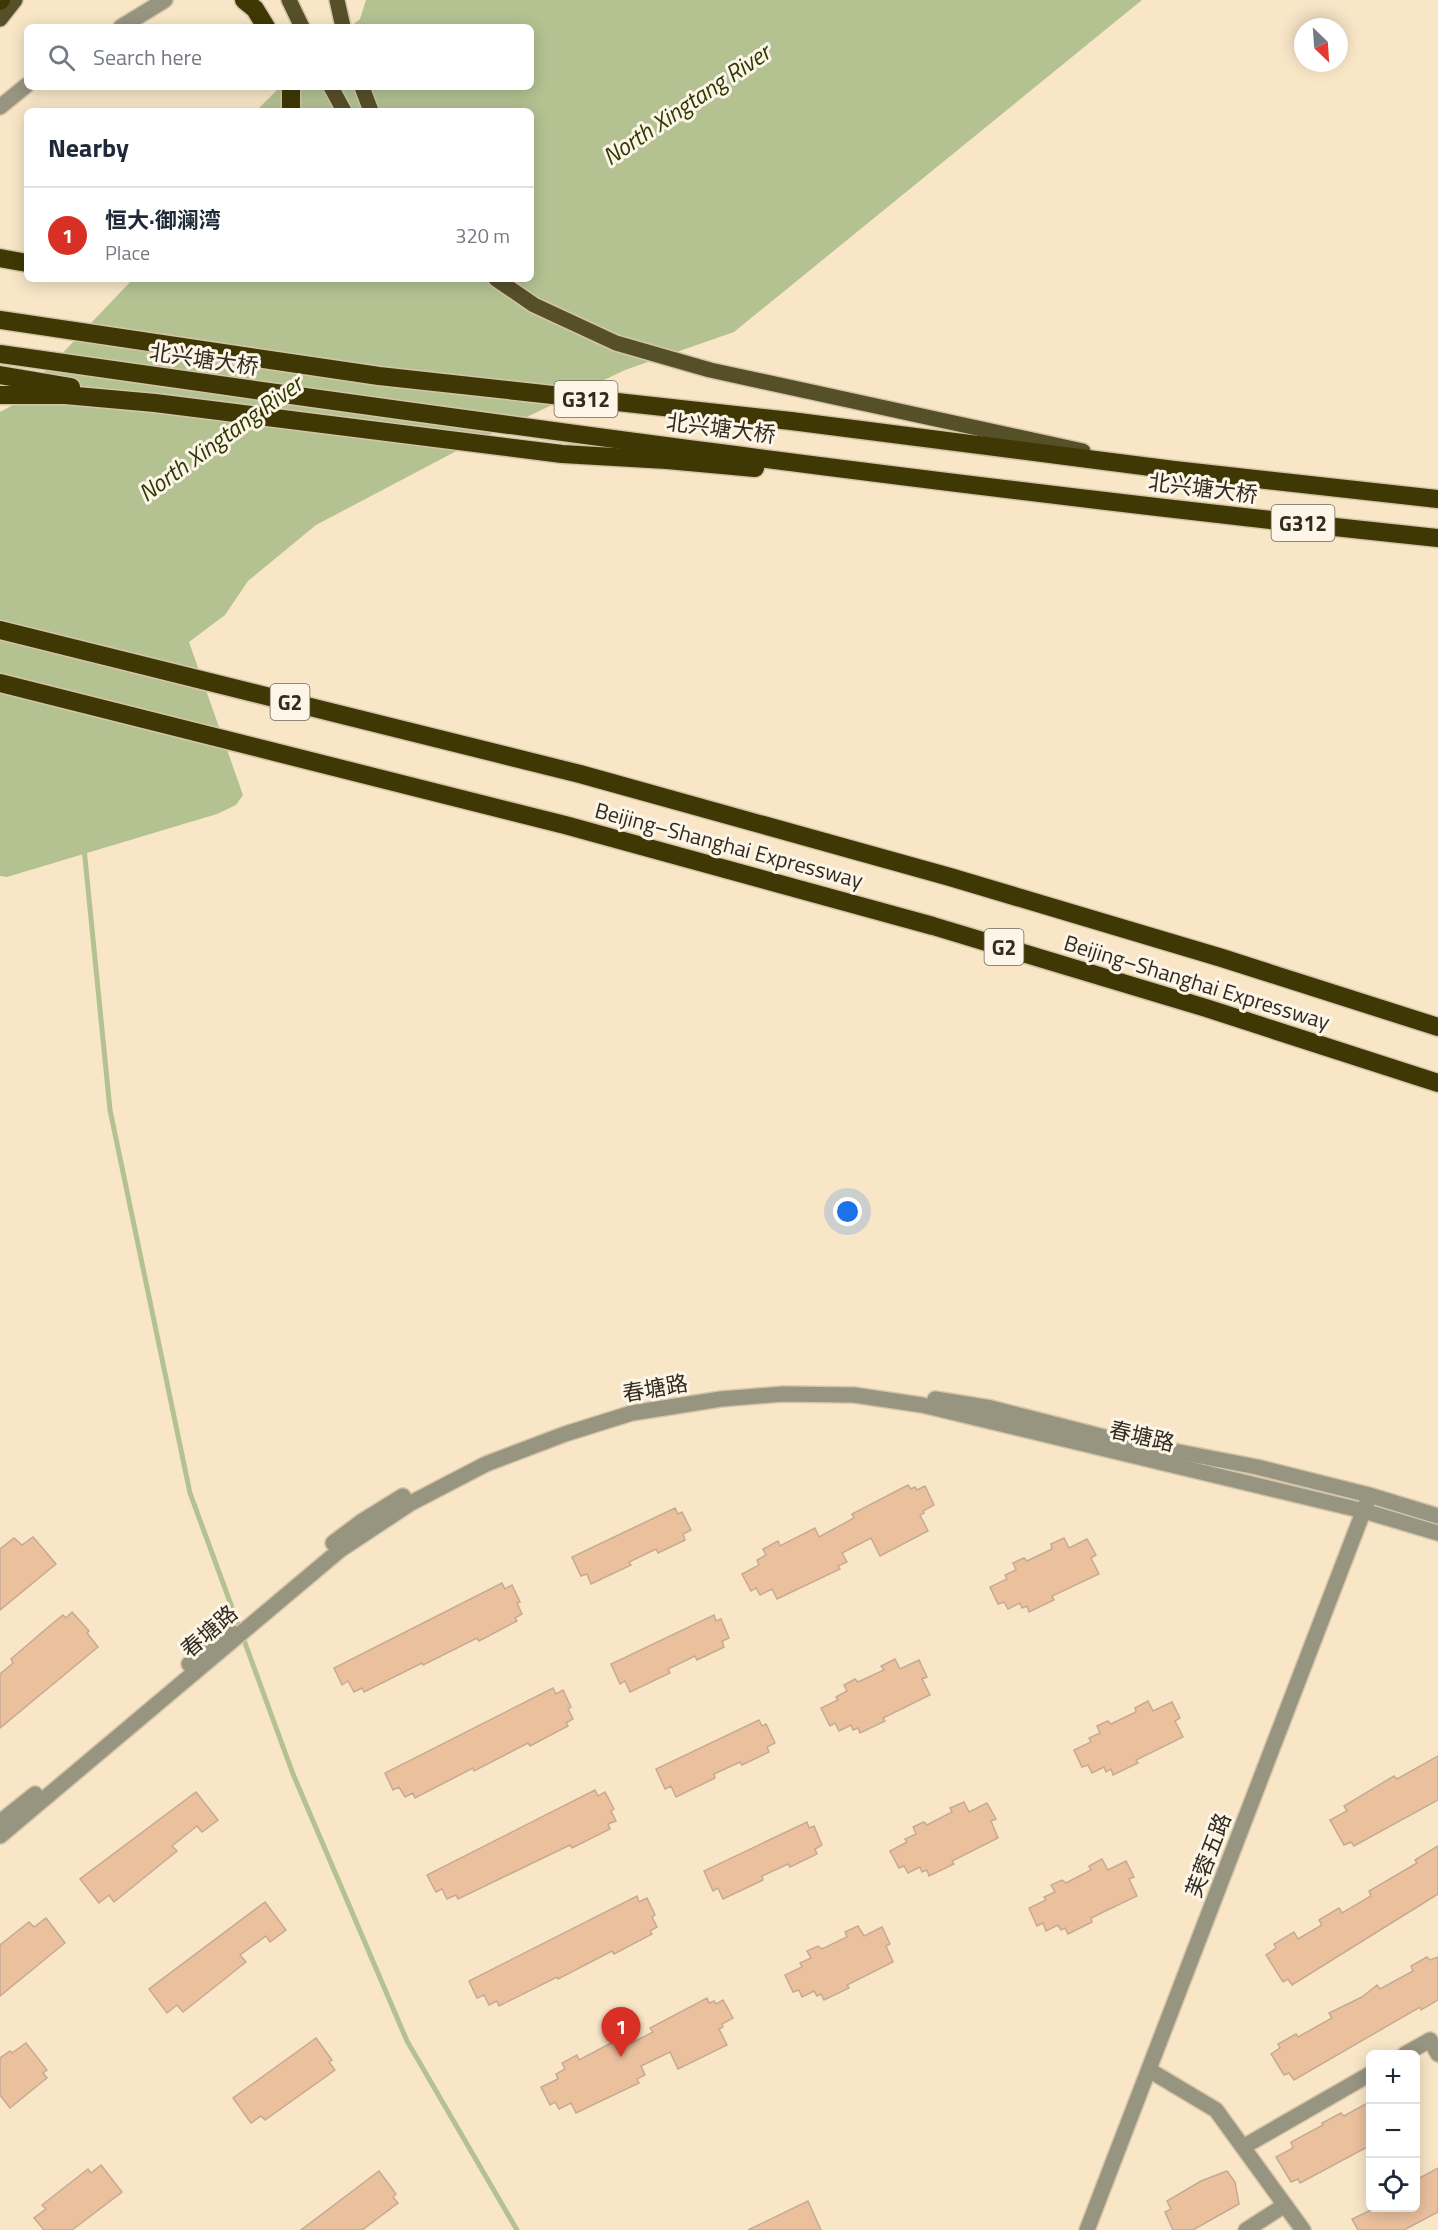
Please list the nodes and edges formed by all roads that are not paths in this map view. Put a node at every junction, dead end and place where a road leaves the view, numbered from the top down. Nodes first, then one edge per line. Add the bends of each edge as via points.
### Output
1 (15, 0) edge
2 (165, 0) edge
3 (244, 0) edge
4 (289, 0) edge
5 (337, 0) edge
6 (0, 19) edge
7 (126, 24) edge
8 (264, 24) edge
9 (301, 24) edge
10 (342, 24) edge
11 (24, 87) edge
12 (291, 90) edge
13 (333, 90) edge
14 (363, 90) edge
15 (0, 107) edge
16 (291, 108) edge
17 (342, 108) edge
18 (370, 108) edge
19 (0, 258) edge
20 (24, 262) edge
21 (500, 282) edge
22 (0, 320) edge
23 (0, 354) edge
24 (0, 375) edge
25 (0, 395) edge
26 (155, 403) junction
27 (1174, 470) junction
28 (1438, 500) edge
29 (1168, 509) junction
30 (1438, 538) edge
31 (0, 630) edge
32 (0, 683) edge
33 (1438, 1027) edge
34 (1438, 1083) edge
35 (1369, 1496) junction
36 (1364, 1511) junction
37 (1438, 1516) edge
38 (1438, 1533) edge
39 (260, 1610) junction
40 (211, 1652) junction
41 (0, 1822) edge
42 (0, 1836) edge
43 (1435, 2043) edge
44 (1418, 2050) edge
45 (1149, 2070) junction
46 (1366, 2077) edge
47 (1243, 2147) junction
48 (1285, 2205) junction
49 (1087, 2230) edge
50 (1246, 2230) edge
51 (1303, 2230) edge

1 - 6 main road
2 - 7 street
3 - 8 highway
4 - 9 main road
5 - 10 main road
11 - 15 street
12 - 16 highway
13 - 17 main road
14 - 18 main road
19 - 20 highway
21 - 27 main road via 534,305 615,344 792,389
22 - 27 highway, 北兴塘大桥 / G312 via 379,376 791,421
23 - 29 highway, 北兴塘大桥 / G312 via 414,413
24 - 26 highway
25 - 26 highway via 65,395
26 - 29 highway via 561,454 667,460
27 - 28 highway, 北兴塘大桥 / G312
29 - 30 highway, 北兴塘大桥 / G312
31 - 33 highway, Beijing–Shanghai Expressway / G2 via 580,774 962,880
32 - 34 highway, Beijing–Shanghai Expressway / G2 via 565,825 933,926
35 - 36 street, 芙蓉五路
35 - 37 street, 春塘路
35 - 39 street, 春塘路 via 991,1408 885,1390 842,1386 722,1390 627,1406 578,1420 447,1473 361,1522 321,1552
36 - 38 street, 春塘路
36 - 39 street, 春塘路 via 922,1405 854,1395 783,1394 632,1413 486,1464 411,1503
36 - 45 street, 芙蓉五路
39 - 40 street, 春塘路
40 - 41 street, 春塘路
40 - 42 street, 春塘路
43 - 44 street
45 - 47 street via 1216,2110
45 - 49 street, 芙蓉五路
46 - 47 street
47 - 48 street
48 - 50 street
48 - 51 street

